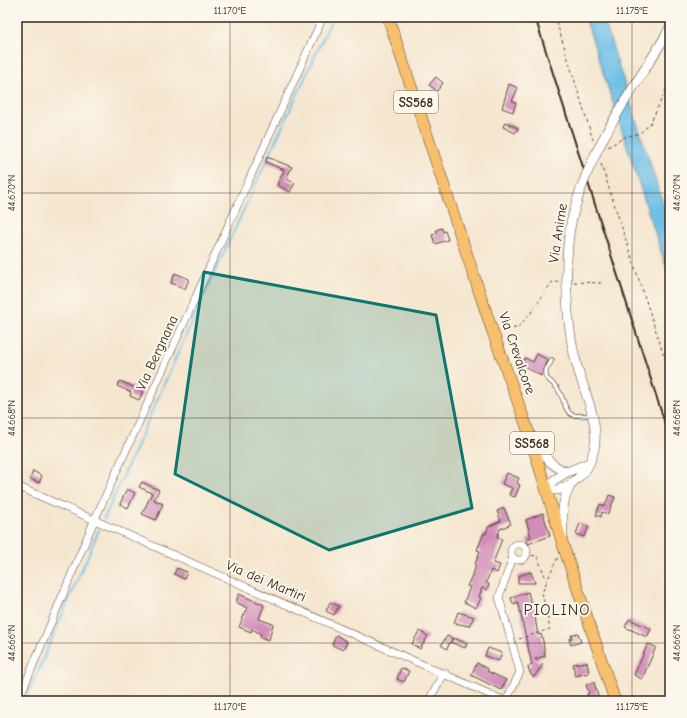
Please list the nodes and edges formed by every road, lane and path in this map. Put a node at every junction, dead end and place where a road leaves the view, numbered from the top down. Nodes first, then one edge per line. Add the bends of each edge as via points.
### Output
1 (323, 17) edge
2 (388, 17) edge
3 (555, 17) edge
4 (670, 27) edge
5 (670, 81) edge
6 (595, 146) dead end
7 (603, 150) dead end
8 (600, 160) dead end
9 (565, 282) dead end
10 (572, 282) dead end
11 (602, 283) dead end
12 (492, 330) junction
13 (552, 360) dead end
14 (670, 374) edge
15 (592, 415) junction
16 (529, 433) junction
17 (589, 463) junction
18 (567, 472) junction
19 (571, 485) junction
20 (17, 486) edge
21 (546, 489) junction
22 (94, 521) junction
23 (563, 545) junction
24 (526, 555) junction
25 (513, 557) junction
26 (547, 581) junction
27 (512, 641) junction
28 (445, 673) junction
29 (18, 701) edge
30 (428, 701) edge
31 (505, 701) edge
32 (615, 701) edge

1 - 22 street, Via Bergnana
2 - 12 main road, Via Crevalcore / SS568
3 - 6 path
4 - 15 street, Via Anime, bridge via 601,141 573,212 568,241 569,327 575,360
5 - 7 path via 650,124 640,133 625,137
8 - 14 path
9 - 12 path via 552,282 517,328
10 - 11 path
12 - 16 main road, Via Crevalcore / SS568
13 - 15 lane via 546,370 546,377 559,392 565,409 574,415
15 - 17 street, Via Anime via 594,450
16 - 18 street via 547,460 556,468
16 - 21 main road, Via Crevalcore / SS568
17 - 18 street
17 - 19 street
18 - 21 street
19 - 21 street via 563,489
19 - 23 street via 562,515
20 - 22 street, Via dei Martiri
21 - 23 main road, Via Crevalcore / SS568
22 - 28 street, Via dei Martiri
22 - 29 street, Via Bergnana
23 - 26 path
23 - 32 main road, Via Crevalcore / SS568
24 - 25 street via 520,560
24 - 25 street, Via dei Martiri via 525,547 519,544 511,550
24 - 26 path via 537,556
25 - 27 street, Via dei Martiri via 498,597
26 - 27 path via 542,593 550,629
27 - 31 street, Via dei Martiri via 520,672
28 - 30 street
28 - 31 street, Via dei Martiri

